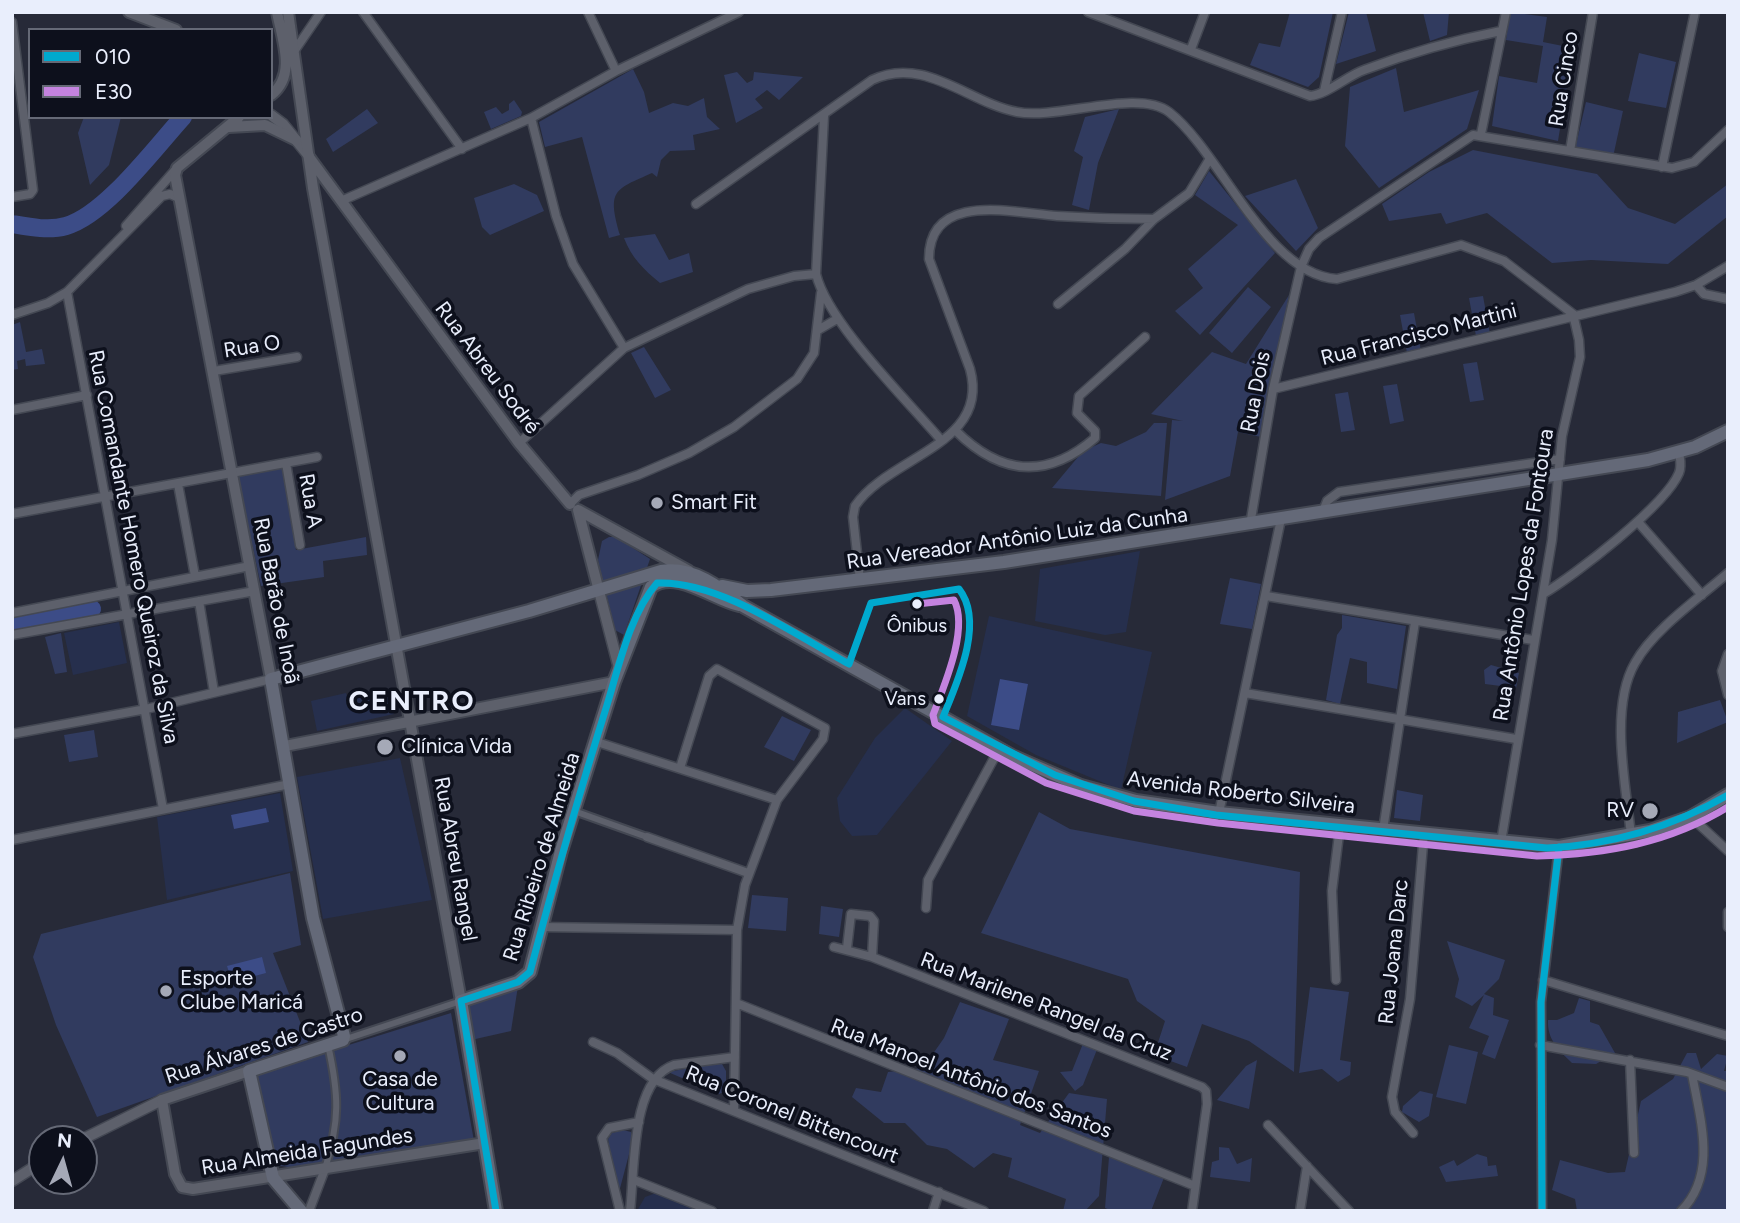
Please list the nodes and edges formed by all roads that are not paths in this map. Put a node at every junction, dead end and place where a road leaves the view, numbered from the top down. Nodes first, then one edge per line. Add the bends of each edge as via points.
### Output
1 (129, 12) edge
2 (277, 12) edge
3 (288, 12) edge
4 (321, 12) edge
5 (363, 12) edge
6 (588, 12) edge
7 (739, 12) edge
8 (1088, 12) edge
9 (1205, 12) edge
10 (1342, 12) edge
11 (1506, 12) edge
12 (1593, 12) edge
13 (1695, 12) edge
14 (12, 22) edge
15 (171, 28) edge
16 (1501, 31) junction
17 (290, 45) junction
18 (1191, 49) junction
19 (616, 71) junction
20 (1324, 91) junction
21 (273, 93) edge
22 (824, 116) junction
23 (273, 117) edge
24 (531, 118) junction
25 (236, 119) edge
26 (225, 128) junction
27 (1728, 130) edge
28 (1480, 134) junction
29 (296, 140) junction
30 (462, 149) junction
31 (1570, 151) junction
32 (309, 157) junction
33 (1209, 160) junction
34 (1662, 167) junction
35 (177, 168) junction
36 (12, 197) edge
37 (179, 198) junction
38 (341, 201) junction
39 (696, 204) dead end
40 (1154, 219) junction
41 (113, 245) junction
42 (1728, 265) edge
43 (1301, 267) junction
44 (816, 274) junction
45 (1696, 285) junction
46 (67, 292) junction
47 (821, 293) junction
48 (1728, 299) edge
49 (1058, 304) dead end
50 (1573, 314) junction
51 (12, 316) edge
52 (837, 319) junction
53 (817, 330) junction
54 (1145, 337) dead end
55 (624, 348) junction
56 (297, 357) dead end
57 (214, 371) junction
58 (1273, 389) junction
59 (87, 395) junction
60 (12, 410) edge
61 (955, 430) junction
62 (1728, 431) edge
63 (941, 440) junction
64 (519, 443) junction
65 (1679, 452) junction
66 (317, 457) dead end
67 (1560, 459) junction
68 (286, 463) junction
69 (232, 473) junction
70 (1559, 476) junction
71 (178, 484) junction
72 (106, 497) junction
73 (574, 507) junction
74 (1323, 511) junction
75 (12, 514) edge
76 (1281, 519) junction
77 (1638, 522) junction
78 (1250, 525) junction
79 (300, 545) dead end
80 (250, 566) junction
81 (691, 572) junction
82 (1728, 573) edge
83 (195, 576) junction
84 (860, 580) junction
85 (717, 585) junction
86 (255, 591) junction
87 (599, 591) junction
88 (123, 592) junction
89 (1543, 594) junction
90 (1702, 595) junction
91 (1266, 596) junction
92 (645, 597) joint
93 (199, 601) junction
94 (743, 606) junction
95 (12, 613) edge
96 (127, 613) junction
97 (1415, 622) junction
98 (12, 635) edge
99 (1533, 640) junction
100 (397, 647) junction
101 (1728, 654) edge
102 (619, 668) junction
103 (271, 679) junction
104 (614, 682) junction
105 (214, 692) junction
106 (1245, 693) junction
107 (1728, 695) edge
108 (146, 709) junction
109 (1401, 719) junction
110 (410, 724) junction
111 (12, 734) edge
112 (1517, 739) junction
113 (597, 742) junction
114 (285, 746) junction
115 (999, 749) junction
116 (680, 768) junction
117 (290, 784) junction
118 (1728, 795) edge
119 (777, 800) junction
120 (163, 809) junction
121 (574, 811) junction
122 (1219, 813) junction
123 (1691, 817) junction
124 (1340, 826) junction
125 (1383, 830) junction
126 (1424, 833) junction
127 (1631, 835) junction
128 (647, 837) joint
129 (12, 840) edge
130 (1501, 842) junction
131 (1559, 847) junction
132 (1728, 851) edge
133 (748, 873) junction
134 (926, 908) dead end
135 (1728, 912) edge
136 (542, 927) junction
137 (1728, 928) edge
138 (737, 930) junction
139 (834, 947) dead end
140 (847, 948) junction
141 (872, 957) junction
142 (1336, 980) dead end
143 (1543, 980) junction
144 (461, 1001) junction
145 (736, 1003) junction
146 (1728, 1037) edge
147 (343, 1041) junction
148 (593, 1042) dead end
149 (327, 1045) junction
150 (1540, 1045) junction
151 (735, 1057) junction
152 (1630, 1060) junction
153 (249, 1071) junction
154 (1692, 1074) junction
155 (653, 1079) junction
156 (1728, 1087) edge
157 (162, 1100) junction
158 (734, 1109) junction
159 (639, 1122) junction
160 (1268, 1125) dead end
161 (98, 1132) edge
162 (1413, 1133) dead end
163 (485, 1143) junction
164 (1634, 1153) dead end
165 (1307, 1166) junction
166 (325, 1169) junction
167 (28, 1171) edge
168 (274, 1178) junction
169 (634, 1180) junction
170 (12, 1181) edge
171 (1195, 1186) junction
172 (939, 1192) junction
173 (301, 1211) edge
174 (309, 1211) edge
175 (496, 1211) edge
176 (621, 1211) edge
177 (630, 1211) edge
178 (712, 1211) edge
179 (933, 1211) edge
180 (984, 1211) edge
181 (1192, 1211) edge
182 (1300, 1211) edge
183 (1349, 1211) edge
184 (1542, 1211) edge
185 (1681, 1211) edge

1 - 15 main road
2 - 17 main road
3 - 17 main road
4 - 17 street
5 - 30 street
6 - 19 street
7 - 19 street
8 - 18 street
9 - 18 street
10 - 20 street
11 - 16 street
12 - 31 street, Rua Cinco
13 - 34 street
14 - 36 street via 33,190
16 - 20 street via 1365,69
16 - 28 street
17 - 21 main road via 286,75
17 - 32 main road, Rua Abreu Rangel
18 - 20 street via 1298,93 1310,96
19 - 24 street
22 - 33 street via 872,80 912,73 1015,112 1039,115 1153,104 1167,110 1195,137
22 - 39 street
22 - 44 street
23 - 29 street, Rua Abreu Sodré
24 - 30 street
24 - 55 street via 568,251 583,285
25 - 26 main road
26 - 29 main road via 265,125
26 - 35 main road
27 - 34 street via 1694,162
28 - 31 street
28 - 43 street, Rua Dois via 1467,138 1319,238
29 - 32 street, Rua Abreu Sodré
30 - 38 street
31 - 34 street
32 - 38 main road, Rua Abreu Sodré
32 - 100 main road, Rua Abreu Rangel
33 - 40 street via 1189,193
33 - 43 street via 1257,223
35 - 37 main road, Rua Barão de Inoã
35 - 41 street
37 - 41 street via 162,196
37 - 57 main road, Rua Barão de Inoã
38 - 64 main road, Rua Abreu Sodré
40 - 49 street
40 - 61 street via 1077,218 986,209 956,215 941,226 929,250 930,269 975,386 973,405
41 - 46 street
42 - 45 street, Rua Francisco Martini
43 - 50 street via 1318,278 1337,279 1443,248 1472,247 1504,261
43 - 58 street, Rua Dois
44 - 47 street
44 - 55 street via 748,289
45 - 48 street via 1704,294
45 - 50 street, Rua Francisco Martini
46 - 51 street
46 - 59 street, Rua Comandante Homero Queiroz da Silva
47 - 52 street
47 - 53 street
50 - 58 street, Rua Francisco Martini
50 - 67 street, Rua Antônio Lopes da Fontoura via 1580,357
52 - 53 street
52 - 63 street
53 - 73 street via 809,366 734,427 663,465 579,495
54 - 61 street via 1079,396 1077,412 1095,431 1095,438 1059,459 1033,468 1007,464 976,451
55 - 64 street
56 - 57 street, Rua O
57 - 69 main road, Rua Barão de Inoã
58 - 78 street, Rua Dois
59 - 60 street
59 - 72 street, Rua Comandante Homero Queiroz da Silva
61 - 63 street
62 - 65 main road, Rua Vereador Antônio Luiz da Cunha
63 - 84 street via 855,506
64 - 73 main road, Rua Abreu Sodré
65 - 70 main road, Rua Vereador Antônio Luiz da Cunha
65 - 77 street via 1677,478
66 - 68 street
67 - 70 street, Rua Antônio Lopes da Fontoura
67 - 74 street, Rua Vereador Antônio Luiz da Cunha via 1339,492
68 - 69 street
68 - 79 street, Rua A
69 - 71 street
69 - 80 main road, Rua Barão de Inoã
70 - 74 main road, Rua Vereador Antônio Luiz da Cunha
70 - 89 street, Rua Antônio Lopes da Fontoura
71 - 72 street
71 - 83 street
72 - 75 street
72 - 88 street, Rua Comandante Homero Queiroz da Silva
73 - 81 main road, Avenida Roberto Silveira
73 - 87 main road, Rua Abreu Sodré
74 - 76 main road, Rua Vereador Antônio Luiz da Cunha
76 - 78 main road, Rua Vereador Antônio Luiz da Cunha
76 - 91 street
77 - 89 street
77 - 90 street
78 - 84 main road, Rua Vereador Antônio Luiz da Cunha
80 - 83 street
80 - 86 main road, Rua Barão de Inoã
81 - 85 main road, Avenida Roberto Silveira
81 - 87 main road via 661,571
82 - 90 street
83 - 88 street
84 - 85 main road, Rua Vereador Antônio Luiz da Cunha via 754,591
85 - 94 main road, Avenida Roberto Silveira
86 - 93 street
86 - 103 main road, Rua Barão de Inoã
87 - 100 main road
87 - 102 street, Rua Abreu Sodré
88 - 95 street
88 - 96 street, Rua Comandante Homero Queiroz da Silva
89 - 99 street, Rua Antônio Lopes da Fontoura
90 - 127 street via 1647,646 1627,682 1622,730
91 - 97 street
91 - 106 street
92 - 94 main road, Avenida Roberto Silveira via 653,585 672,581
92 - 102 main road, Rua Ribeiro de Almeida
93 - 96 street
93 - 105 street
94 - 115 main road, Avenida Roberto Silveira
96 - 98 street
96 - 108 street, Rua Comandante Homero Queiroz da Silva
97 - 99 street
97 - 109 street
99 - 112 street, Rua Antônio Lopes da Fontoura
100 - 103 main road
100 - 110 main road, Rua Abreu Rangel
101 - 107 street via 1722,671
102 - 104 main road, Rua Ribeiro de Almeida
103 - 105 street
103 - 114 main road, Rua Barão de Inoã
104 - 110 main road
104 - 113 main road, Rua Ribeiro de Almeida
105 - 108 street
106 - 109 street
106 - 122 street
108 - 111 street
108 - 120 street, Rua Comandante Homero Queiroz da Silva
109 - 112 street
109 - 125 street
110 - 114 main road
110 - 144 main road, Rua Abreu Rangel
112 - 130 street, Rua Antônio Lopes da Fontoura
113 - 116 street
113 - 121 main road, Rua Ribeiro de Almeida
114 - 117 main road, Rua Barão de Inoã
115 - 122 main road, Avenida Roberto Silveira via 1097,791
115 - 134 street via 928,880
116 - 119 street
116 - 119 street via 709,676 720,670 820,723 825,732
117 - 120 street
117 - 147 main road, Rua Barão de Inoã via 313,918
118 - 123 main road, Avenida Roberto Silveira
119 - 133 street
120 - 129 street
121 - 128 street
121 - 136 main road, Rua Ribeiro de Almeida
122 - 124 main road, Avenida Roberto Silveira
123 - 127 main road, Avenida Roberto Silveira
123 - 132 street
124 - 125 main road, Avenida Roberto Silveira
124 - 142 street via 1332,891
125 - 126 main road, Avenida Roberto Silveira
126 - 130 main road, Avenida Roberto Silveira
126 - 162 street, Rua Joana Darc via 1409,999 1392,1097 1395,1112
127 - 131 main road, Avenida Roberto Silveira
128 - 133 street
130 - 131 main road, Avenida Roberto Silveira
131 - 143 street
133 - 138 street
135 - 137 street
136 - 138 street
136 - 144 main road, Rua Ribeiro de Almeida via 525,978
138 - 145 street
139 - 140 street, Rua Marilene Rangel da Cruz
140 - 141 street, Rua Marilene Rangel da Cruz
140 - 141 street via 850,914 870,916 874,921
141 - 171 street, Rua Marilene Rangel da Cruz via 1206,1091
143 - 146 street
143 - 150 street
144 - 147 street, Rua Álvares de Castro
144 - 163 main road
145 - 151 street
145 - 171 street, Rua Manoel Antônio dos Santos
147 - 149 main road, Rua Álvares de Castro
148 - 155 street, Rua Coronel Bittencourt
149 - 153 main road, Rua Álvares de Castro
149 - 166 street via 339,1112
150 - 152 street
150 - 184 street
151 - 155 street via 674,1065
151 - 158 street
152 - 154 street
152 - 164 street
153 - 157 main road, Rua Álvares de Castro
153 - 168 main road
154 - 156 street
154 - 185 street via 1706,1155 1690,1202
155 - 158 street, Rua Coronel Bittencourt
155 - 159 street
157 - 161 street, Rua Álvares de Castro
157 - 168 main road, Rua Almeida Fagundes via 182,1187
158 - 172 street, Rua Coronel Bittencourt
159 - 169 street
159 - 176 street via 609,1128 602,1138
160 - 165 street
163 - 166 main road, Rua Almeida Fagundes
163 - 175 main road
165 - 182 street
165 - 183 street
166 - 168 main road, Rua Almeida Fagundes
166 - 174 street
167 - 170 street
168 - 173 main road
169 - 177 street
169 - 178 street
171 - 181 street
172 - 179 street
172 - 180 street, Rua Coronel Bittencourt

